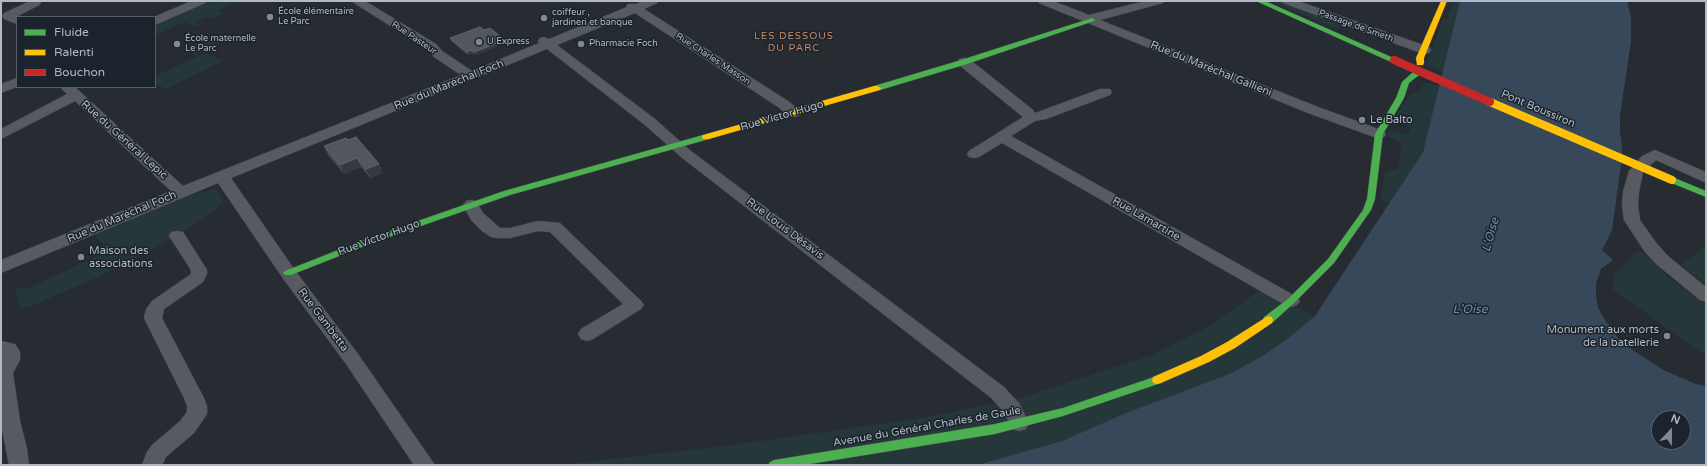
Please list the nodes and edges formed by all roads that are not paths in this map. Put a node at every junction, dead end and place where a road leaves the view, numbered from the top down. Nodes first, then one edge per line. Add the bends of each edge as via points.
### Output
1 (201, 1) edge
2 (357, 1) edge
3 (653, 1) edge
4 (1044, 1) edge
5 (1159, 1) edge
6 (1251, 1) edge
7 (1259, 1) edge
8 (1287, 1) edge
9 (1444, 1) edge
10 (34, 3) dead end
11 (637, 5) edge
12 (1296, 18) junction
13 (16, 20) edge
14 (1090, 20) junction
15 (156, 21) edge
16 (546, 42) junction
17 (1420, 58) joint
18 (964, 62) junction
19 (468, 74) junction
20 (1408, 76) dead end
21 (16, 82) edge
22 (1, 89) edge
23 (71, 91) edge
24 (1106, 92) dead end
25 (794, 113) junction
26 (1031, 118) junction
27 (1379, 134) junction
28 (1, 135) edge
29 (1002, 137) junction
30 (677, 146) junction
31 (974, 154) dead end
32 (222, 176) junction
33 (1706, 178) edge
34 (182, 192) junction
35 (1706, 194) edge
36 (471, 205) junction
37 (177, 236) dead end
38 (1, 268) edge
39 (288, 273) junction
40 (1706, 296) edge
41 (1291, 301) junction
42 (587, 334) dead end
43 (1, 348) edge
44 (3, 373) edge
45 (1019, 423) junction
46 (19, 465) edge
47 (152, 465) edge
48 (424, 465) edge
49 (774, 465) edge

1 - 15 street
2 - 19 street, Rue Pasteur via 432,47
3 - 11 street, Rue du Maréchal Foch
4 - 14 street, Rue du Maréchal Gallieni
5 - 14 street, Rue Victor Hugo
6 - 12 street
7 - 12 street
8 - 17 street, Passage de Smeth
9 - 17 street
10 - 13 street via 8,16
11 - 16 street, Rue du Maréchal Foch
11 - 25 street, Rue Charles Masson
12 - 35 street, Pont Boussiron, bridge
14 - 18 street, Rue Victor Hugo
14 - 27 street, Rue du Maréchal Gallieni
16 - 19 street, Rue du Maréchal Foch
16 - 30 street, Rue Louis Désavis via 650,122
18 - 25 street, Rue Victor Hugo
18 - 26 street via 1027,112
19 - 32 street, Rue du Maréchal Foch via 408,102
20 - 27 street via 1400,98
21 - 22 street
23 - 28 street
23 - 34 street, Rue du Général Lepic
24 - 26 street
25 - 30 street, Rue Victor Hugo
26 - 29 street
27 - 41 street, Avenue du Général Charles de Gaule via 1371,199 1367,210 1336,256
29 - 31 street
29 - 41 street, Rue Lamartine
30 - 36 street, Rue Victor Hugo via 536,184
30 - 45 street, Rue Louis Désavis via 992,389 1008,403
32 - 34 street, Rue du Maréchal Foch
32 - 39 street, Rue Gambetta
33 - 40 street via 1655,154 1636,171 1630,206 1632,220 1662,260
34 - 38 street, Rue du Maréchal Foch
36 - 39 street, Rue Victor Hugo
36 - 42 street via 477,216 496,233 510,233 538,226 554,227 635,305
37 - 47 street via 199,270 199,274 158,305 153,318 194,398 197,414 187,427 160,451
39 - 48 street, Rue Gambetta via 352,358
41 - 45 street, Avenue du Général Charles de Gaule via 1260,326 1197,363 1099,400
43 - 44 street via 9,349 11,352 11,360
44 - 46 street
45 - 49 street, Avenue du Général Charles de Gaule via 911,444

